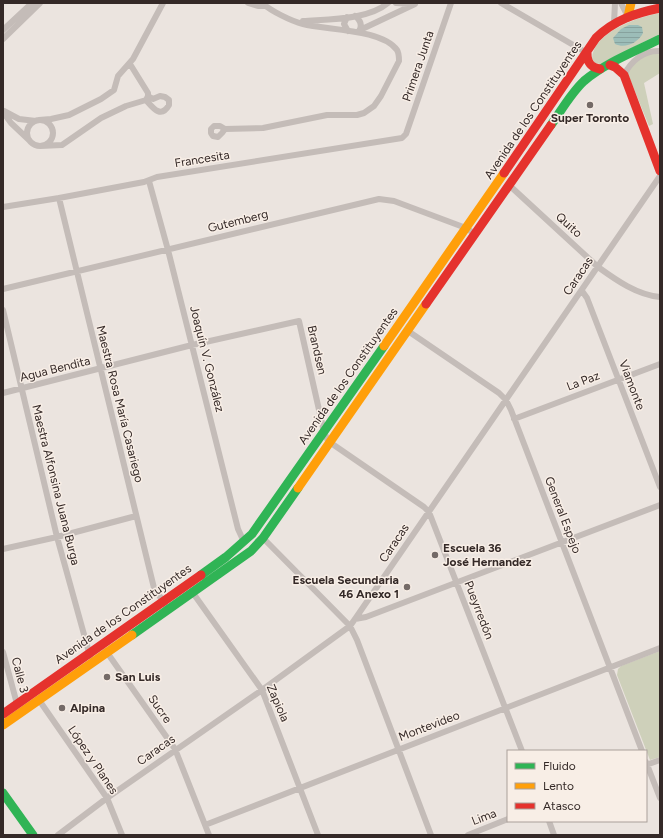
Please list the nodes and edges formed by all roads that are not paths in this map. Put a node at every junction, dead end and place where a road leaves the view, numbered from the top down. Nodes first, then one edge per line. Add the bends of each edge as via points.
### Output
1 (32, 3) edge
2 (40, 3) edge
3 (163, 3) edge
4 (248, 3) edge
5 (388, 3) edge
6 (396, 3) edge
7 (417, 3) edge
8 (451, 3) edge
9 (501, 3) edge
10 (615, 3) edge
11 (621, 3) edge
12 (631, 3) edge
13 (264, 4) edge
14 (660, 8) edge
15 (355, 16) junction
16 (347, 17) junction
17 (628, 17) junction
18 (298, 22) junction
19 (614, 24) junction
20 (3, 30) edge
21 (348, 31) junction
22 (359, 31) junction
23 (3, 39) edge
24 (660, 40) edge
25 (651, 44) junction
26 (660, 50) edge
27 (587, 53) junction
28 (633, 53) junction
29 (130, 64) junction
30 (610, 65) junction
31 (600, 69) junction
32 (624, 75) junction
33 (3, 111) edge
34 (38, 120) junction
35 (225, 129) dead end
36 (405, 136) joint
37 (30, 140) junction
38 (40, 146) junction
39 (660, 171) edge
40 (660, 176) edge
41 (149, 180) junction
42 (508, 185) junction
43 (59, 198) junction
44 (3, 207) edge
45 (466, 228) junction
46 (475, 234) junction
47 (168, 250) junction
48 (598, 267) junction
49 (77, 272) junction
50 (3, 289) edge
51 (582, 291) junction
52 (660, 297) edge
53 (3, 310) edge
54 (299, 321) joint
55 (408, 331) junction
56 (192, 345) junction
57 (660, 364) edge
58 (100, 369) junction
59 (618, 380) junction
60 (22, 389) junction
61 (3, 393) edge
62 (506, 400) junction
63 (514, 419) junction
64 (324, 432) junction
65 (330, 443) junction
66 (660, 488) edge
67 (660, 506) edge
68 (429, 512) junction
69 (136, 516) junction
70 (57, 537) junction
71 (263, 538) junction
72 (244, 542) junction
73 (562, 543) junction
74 (3, 549) edge
75 (456, 583) junction
76 (193, 593) junction
77 (162, 602) junction
78 (169, 610) junction
79 (356, 619) junction
80 (350, 626) junction
81 (102, 645) junction
82 (660, 648) edge
83 (3, 652) edge
84 (108, 653) junction
85 (91, 658) junction
86 (609, 667) junction
87 (262, 690) junction
88 (39, 700) junction
89 (17, 704) junction
90 (505, 709) junction
91 (3, 714) edge
92 (3, 725) edge
93 (175, 750) junction
94 (398, 750) junction
95 (522, 750) edge
96 (642, 750) edge
97 (660, 760) edge
98 (647, 764) edge
99 (647, 766) edge
100 (300, 788) junction
101 (3, 793) edge
102 (107, 798) junction
103 (660, 798) edge
104 (507, 819) edge
105 (549, 822) edge
106 (205, 825) junction
107 (33, 835) edge
108 (58, 835) edge
109 (122, 835) edge
110 (209, 835) edge
111 (318, 835) edge
112 (430, 835) edge
113 (468, 835) edge
114 (554, 835) edge

1 - 20 street
2 - 23 street
3 - 29 street
4 - 13 street via 258,6
5 - 15 street via 380,9
6 - 7 street
7 - 22 street
8 - 36 street, Primera Junta
9 - 27 street
10 - 19 street
11 - 17 street
12 - 17 main road
13 - 18 street
14 - 17 main road, Avenida de los Constituyentes
15 - 16 street
15 - 22 street via 360,21
16 - 18 street
16 - 21 street via 344,24
17 - 19 main road, Avenida de los Constituyentes
18 - 21 street
19 - 27 main road, Avenida de los Constituyentes via 596,38
21 - 22 street
22 - 35 street via 382,39 397,50 399,55 398,65 381,96 369,111 357,115 327,116 263,128
24 - 25 main road, Avenida de los Constituyentes
25 - 26 street
25 - 28 main road, Avenida de los Constituyentes
26 - 32 street via 653,50 638,58 631,63
27 - 31 main road via 589,64
27 - 45 main road, Avenida de los Constituyentes
28 - 30 main road, Avenida de los Constituyentes
28 - 32 main road
29 - 34 street via 118,76 116,87 108,95 69,115 51,120
29 - 38 street via 146,90 147,98 102,118 62,145
30 - 31 main road, Avenida de los Constituyentes
30 - 32 main road
31 - 42 main road, Avenida de los Constituyentes via 574,92
32 - 39 main road
33 - 34 street via 19,119
33 - 37 street via 11,123
34 - 37 street via 28,129
34 - 38 street via 47,122 53,133 48,143
36 - 41 street, Francesita
37 - 38 street
40 - 48 street, Caracas
41 - 43 street, Francesita
41 - 47 street, Joaquín V. González
42 - 46 main road, Avenida de los Constituyentes
42 - 48 street, Quito
43 - 44 street, Francesita
43 - 49 street, Maestra Rosa María Casariego
45 - 46 street, Gutemberg
45 - 47 street, Gutemberg via 394,201 379,199
45 - 64 main road, Avenida de los Constituyentes
46 - 55 main road, Avenida de los Constituyentes
47 - 49 street, Gutemberg
47 - 56 street, Joaquín V. González
48 - 51 street, Caracas
48 - 52 street, Quito via 627,286
49 - 50 street, Gutemberg
49 - 58 street, Maestra Rosa María Casariego
51 - 59 street, Viamonte via 587,298
51 - 62 street, Caracas
53 - 60 street, Maestra Alfonsina Juana Burga
54 - 56 street, Agua Bendita
54 - 64 street, Brandsen
55 - 62 street, General Espejo
55 - 65 main road, Avenida de los Constituyentes
56 - 58 street, Agua Bendita
56 - 72 street, Joaquín V. González via 238,529
57 - 59 street, La Paz
58 - 60 street, Agua Bendita
58 - 69 street, Maestra Rosa María Casariego
59 - 63 street, La Paz
59 - 66 street, Viamonte
60 - 61 street, Agua Bendita
60 - 70 street, Maestra Alfonsina Juana Burga
62 - 63 street, General Espejo
62 - 68 street, Caracas
63 - 73 street, General Espejo
64 - 65 street
64 - 72 main road, Avenida de los Constituyentes
65 - 68 street
65 - 71 main road, Avenida de los Constituyentes
67 - 73 street
68 - 75 street, Pueyrredón
68 - 79 street, Caracas
69 - 70 street
69 - 77 street, Maestra Rosa María Casariego via 154,588
70 - 74 street
70 - 85 street, Maestra Alfonsina Juana Burga
71 - 76 main road, Avenida de los Constituyentes via 251,551
71 - 80 street
72 - 77 main road, Avenida de los Constituyentes
73 - 75 street
73 - 86 street, General Espejo
75 - 79 street
75 - 90 street, Pueyrredón
76 - 78 main road, Avenida de los Constituyentes
76 - 87 street, Zapiola
77 - 78 street, Maestra Rosa María Casariego
77 - 81 main road, Avenida de los Constituyentes
78 - 84 main road, Avenida de los Constituyentes
79 - 80 street, Caracas
80 - 87 street, Caracas
80 - 94 street
81 - 84 street, Sucre
81 - 85 main road, Avenida de los Constituyentes
82 - 86 street, Montevideo
83 - 89 street, Calle 3
84 - 85 main road, Avenida de los Constituyentes
84 - 93 street, Sucre
85 - 88 main road, Avenida de los Constituyentes
85 - 89 main road, Avenida de los Constituyentes
86 - 90 street, Montevideo
86 - 96 street, General Espejo
87 - 93 street, Caracas
87 - 100 street, Zapiola
88 - 92 main road, Avenida de los Constituyentes
88 - 102 street, López y Planes
89 - 91 main road, Avenida de los Constituyentes
90 - 94 street, Montevideo
90 - 95 street, Pueyrredón
93 - 102 street, Caracas
93 - 106 street, Sucre
94 - 100 street, Montevideo
94 - 112 street
97 - 98 street
99 - 103 street
100 - 106 street, Montevideo
100 - 111 street, Zapiola
101 - 107 main road
102 - 108 street, Caracas
102 - 109 street, López y Planes
104 - 113 street, Lima
105 - 114 street
106 - 110 street, Sucre

